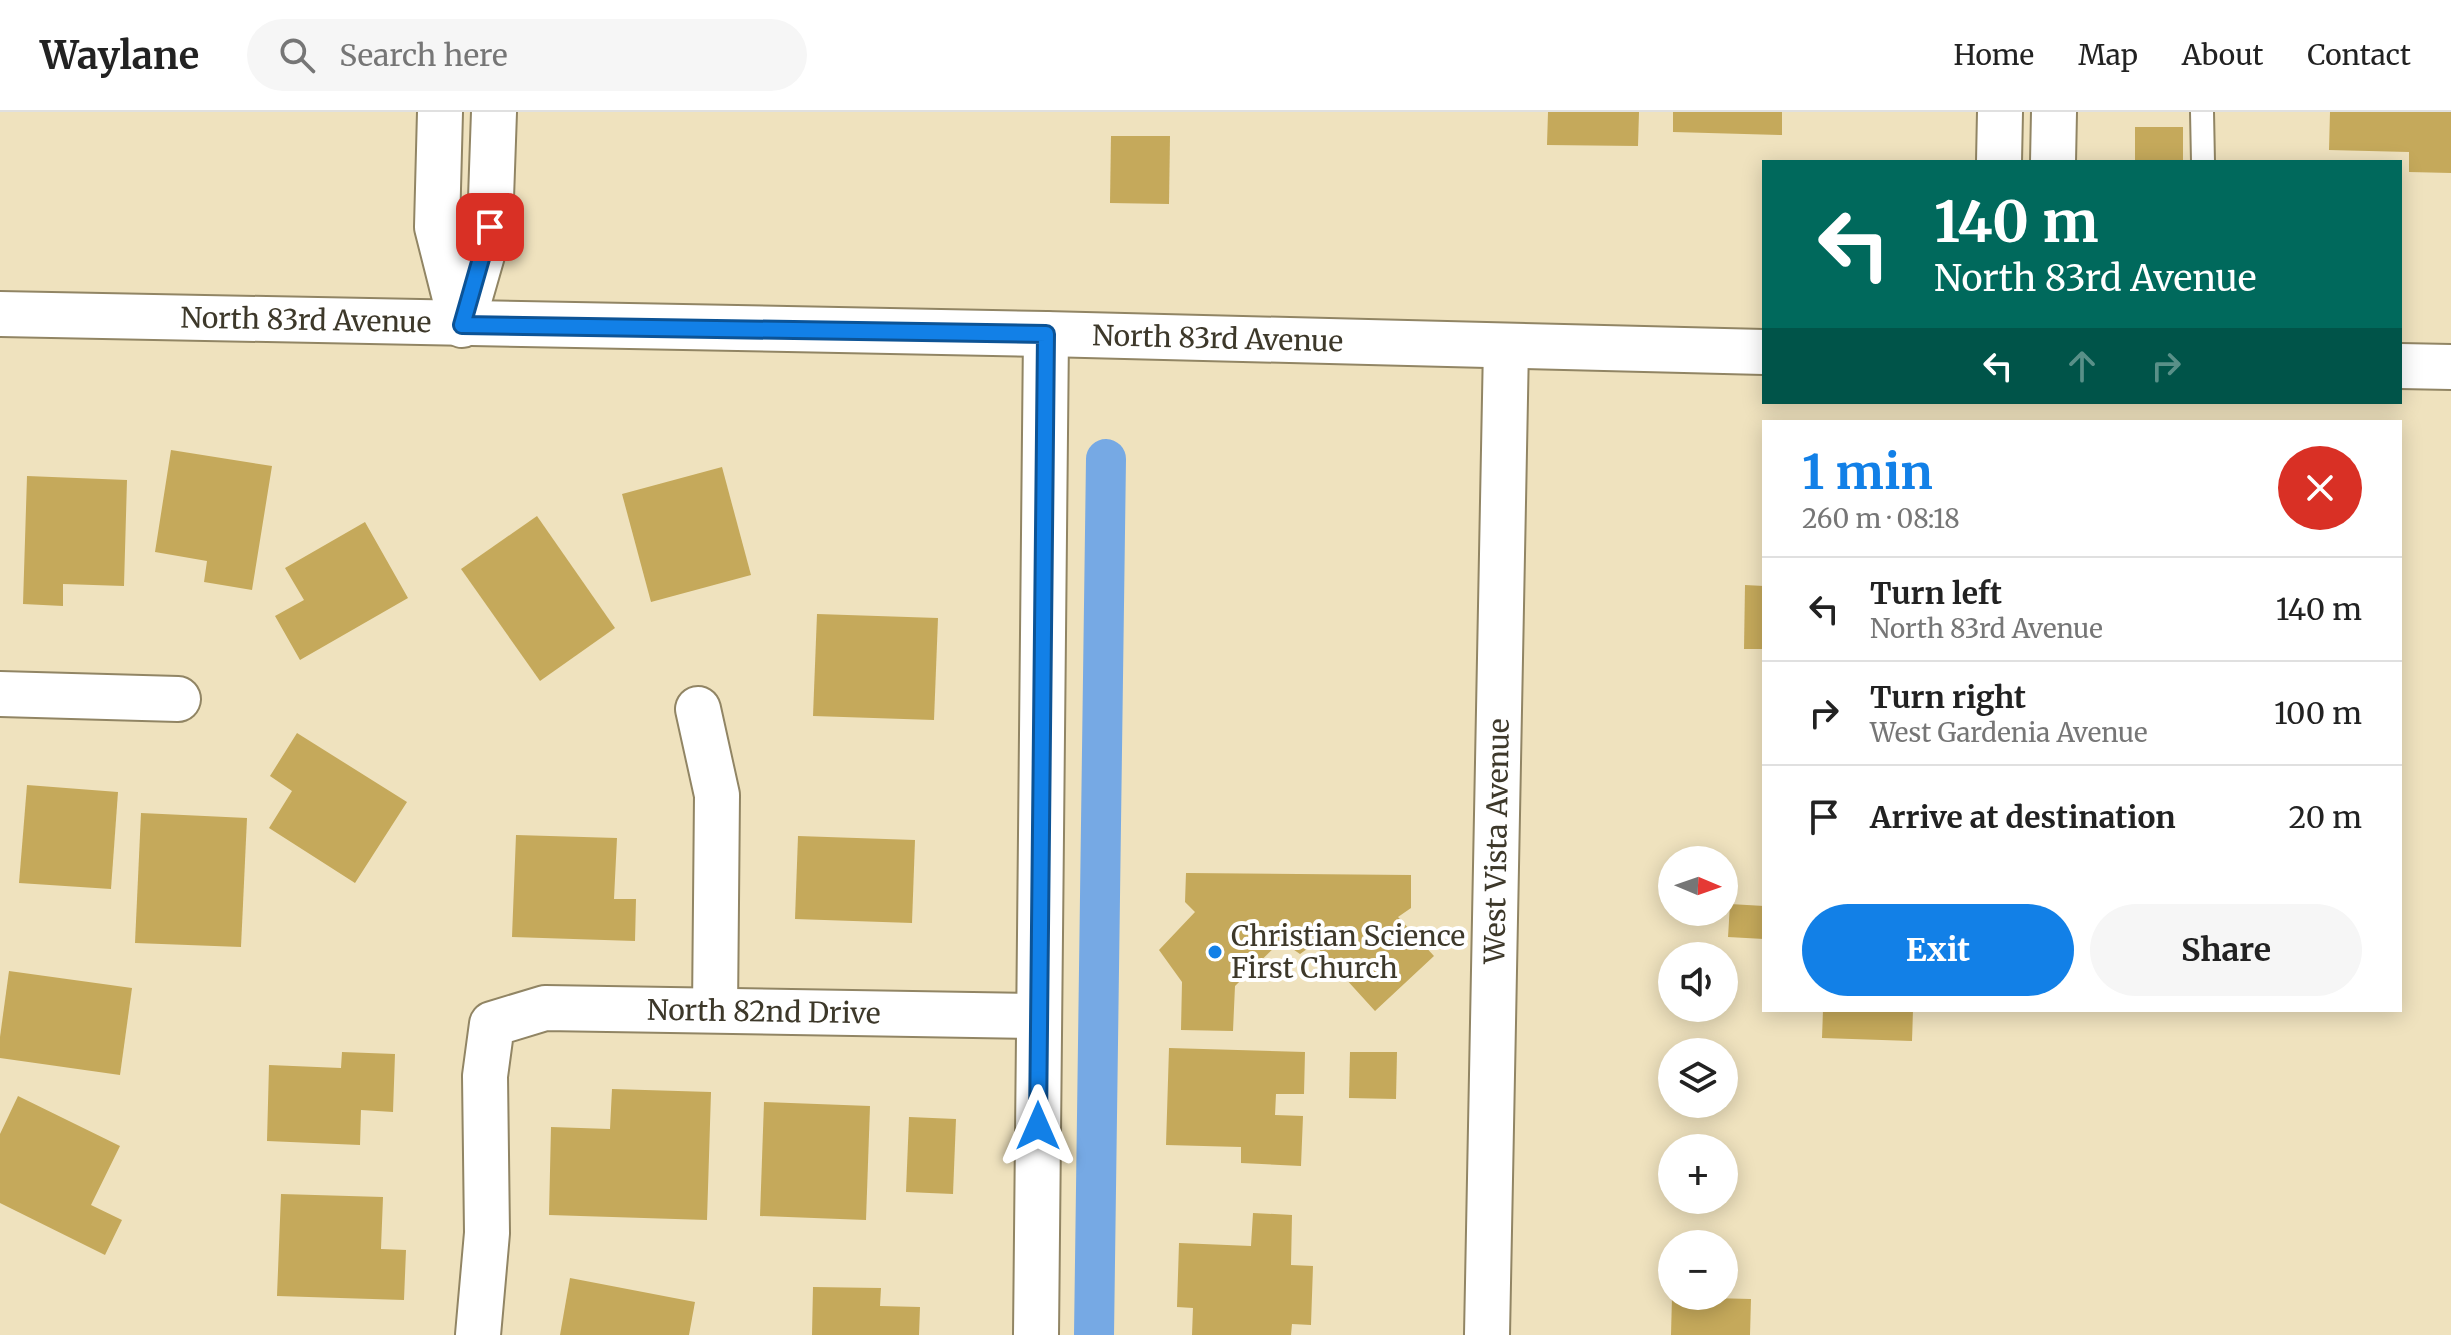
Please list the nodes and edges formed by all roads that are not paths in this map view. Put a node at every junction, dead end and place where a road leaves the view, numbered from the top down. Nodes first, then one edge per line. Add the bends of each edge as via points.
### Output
1 (440, 112) edge
2 (494, 112) edge
3 (2000, 112) edge
4 (2054, 112) edge
5 (2202, 112) edge
6 (1999, 160) edge
7 (2053, 160) edge
8 (2203, 160) edge
9 (0, 314) edge
10 (462, 325) junction
11 (1046, 334) junction
12 (1506, 346) junction
13 (1762, 352) edge
14 (2402, 366) edge
15 (2451, 367) edge
16 (0, 694) edge
17 (178, 699) dead end
18 (698, 709) dead end
19 (715, 1010) junction
20 (1038, 1016) junction
21 (478, 1335) edge
22 (1036, 1335) edge
23 (1487, 1335) edge

1 - 10 street via 437,227
2 - 10 street via 490,227
3 - 6 street
4 - 7 street
5 - 8 lane
9 - 10 street, North 83rd Avenue
10 - 11 street, North 83rd Avenue
11 - 12 street, North 83rd Avenue
11 - 20 street
12 - 13 street, North 83rd Avenue
12 - 23 street, West Vista Avenue
14 - 15 street
16 - 17 street
18 - 19 street via 717,795
19 - 20 street, North 82nd Drive
19 - 21 street, North 82nd Drive via 545,1008 492,1024 485,1076 487,1233
20 - 22 street

